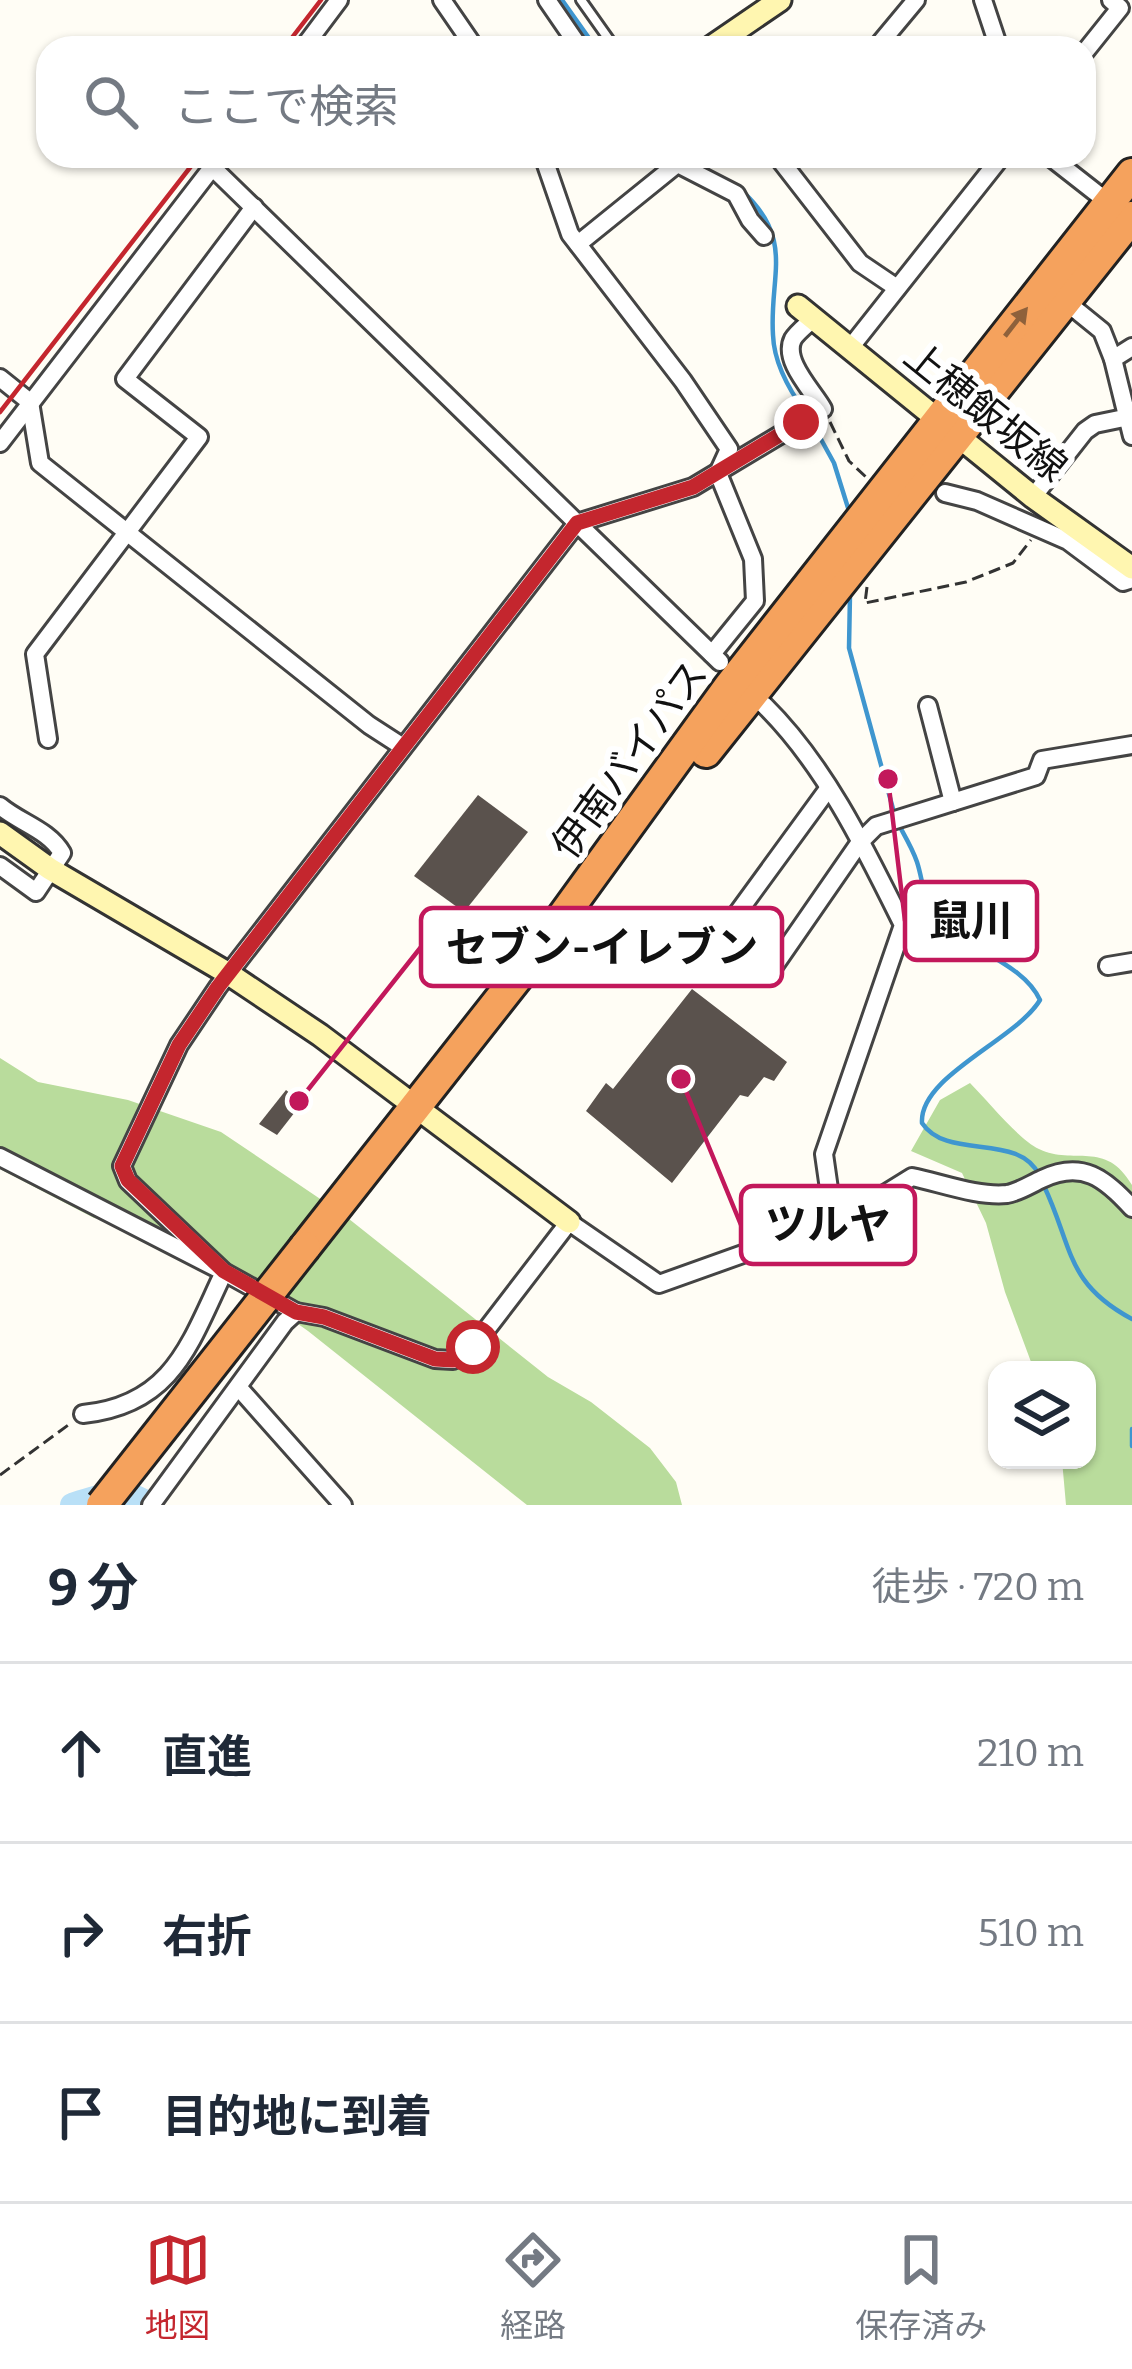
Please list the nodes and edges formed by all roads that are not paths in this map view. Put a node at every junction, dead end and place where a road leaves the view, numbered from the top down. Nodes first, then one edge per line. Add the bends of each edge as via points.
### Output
1 (339, 0) edge
2 (548, 0) edge
3 (581, 0) edge
4 (916, 0) edge
5 (983, 0) edge
6 (1112, 0) edge
7 (449, 2) edge
8 (774, 2) edge
9 (312, 36) edge
10 (468, 36) edge
11 (572, 36) edge
12 (606, 36) edge
13 (727, 36) edge
14 (886, 36) edge
15 (995, 36) edge
16 (1096, 38) edge
17 (211, 168) edge
18 (221, 168) edge
19 (547, 168) edge
20 (661, 168) edge
21 (686, 168) edge
22 (786, 168) edge
23 (992, 168) edge
24 (1065, 168) edge
25 (1132, 174) edge
26 (254, 207) junction
27 (1120, 210) edge
28 (764, 236) dead end
29 (578, 244) junction
30 (897, 288) junction
31 (1065, 301) junction
32 (806, 312) joint
33 (1132, 347) edge
34 (850, 348) junction
35 (1113, 359) junction
36 (0, 378) edge
37 (30, 402) junction
38 (1130, 426) edge
39 (948, 428) junction
40 (0, 442) edge
41 (718, 473) junction
42 (945, 493) dead end
43 (1033, 496) junction
44 (577, 523) junction
45 (129, 534) junction
46 (1132, 568) edge
47 (1132, 579) edge
48 (764, 705) dead end
49 (928, 706) dead end
50 (48, 739) dead end
51 (1132, 745) edge
52 (403, 747) junction
53 (828, 789) junction
54 (953, 802) junction
55 (0, 806) edge
56 (0, 833) edge
57 (860, 842) junction
58 (0, 866) edge
59 (50, 869) junction
60 (1132, 962) edge
61 (1108, 966) dead end
62 (229, 974) junction
63 (693, 974) dead end
64 (768, 975) dead end
65 (420, 1110) junction
66 (0, 1157) edge
67 (1132, 1208) edge
68 (849, 1216) junction
69 (568, 1222) junction
70 (224, 1271) junction
71 (296, 1312) junction
72 (239, 1388) junction
73 (83, 1414) road end
74 (106, 1505) edge
75 (151, 1505) edge
76 (343, 1505) edge

1 - 9 street
2 - 11 street
3 - 12 lane
4 - 14 street
5 - 15 street
6 - 16 street via 1120,8
7 - 10 street
8 - 13 street
17 - 37 street
18 - 26 street
19 - 29 street
20 - 29 street
21 - 28 street via 736,194
22 - 30 street via 860,263
23 - 30 street
24 - 27 street
25 - 27 highway, 伊南バイパス
26 - 44 street
26 - 45 street via 125,379 199,437
27 - 31 highway, 伊南バイパス
39 -> 27 highway, 伊南バイパス
29 - 41 street via 729,449
30 - 34 street
31 - 35 street via 1102,332
31 - 39 highway, 伊南バイパス
32 - 34 street, 上穂飯坂線
32 - 41 street via 791,352 814,414
33 - 35 street
34 - 39 street, 上穂飯坂線
35 - 38 street
36 - 37 street
37 - 40 street
37 - 45 street via 40,463
38 - 43 street via 1084,431
39 - 43 street, 上穂飯坂線
39 - 65 highway, 伊南バイパス
41 - 44 street
41 - 44 street via 753,559 755,602 716,658
42 - 47 street via 1068,541 1123,582
43 - 46 street, 上穂飯坂線
44 - 52 street
45 - 50 street via 35,654
45 - 52 street
48 - 53 street via 798,739
49 - 54 street
51 - 54 street via 1042,760 1036,776
52 - 62 street
53 - 57 street
53 - 63 street
54 - 57 street via 876,826
55 - 59 street via 54,839 62,853
56 - 59 street
57 - 64 street
57 - 68 street via 903,925 824,1154 830,1189
58 - 59 street via 36,892
59 - 62 street
60 - 61 street
62 - 65 street
62 - 70 street via 179,1045 122,1166
65 - 69 street
65 - 74 highway, 伊南バイパス, bridge
66 - 70 street
67 - 68 street via 1096,1174 1069,1169 998,1194 912,1177
68 - 69 street via 659,1284
69 - 71 street via 473,1347 453,1360
70 - 71 street
70 - 73 street via 158,1388
71 - 72 street
72 - 75 street
72 - 76 street

